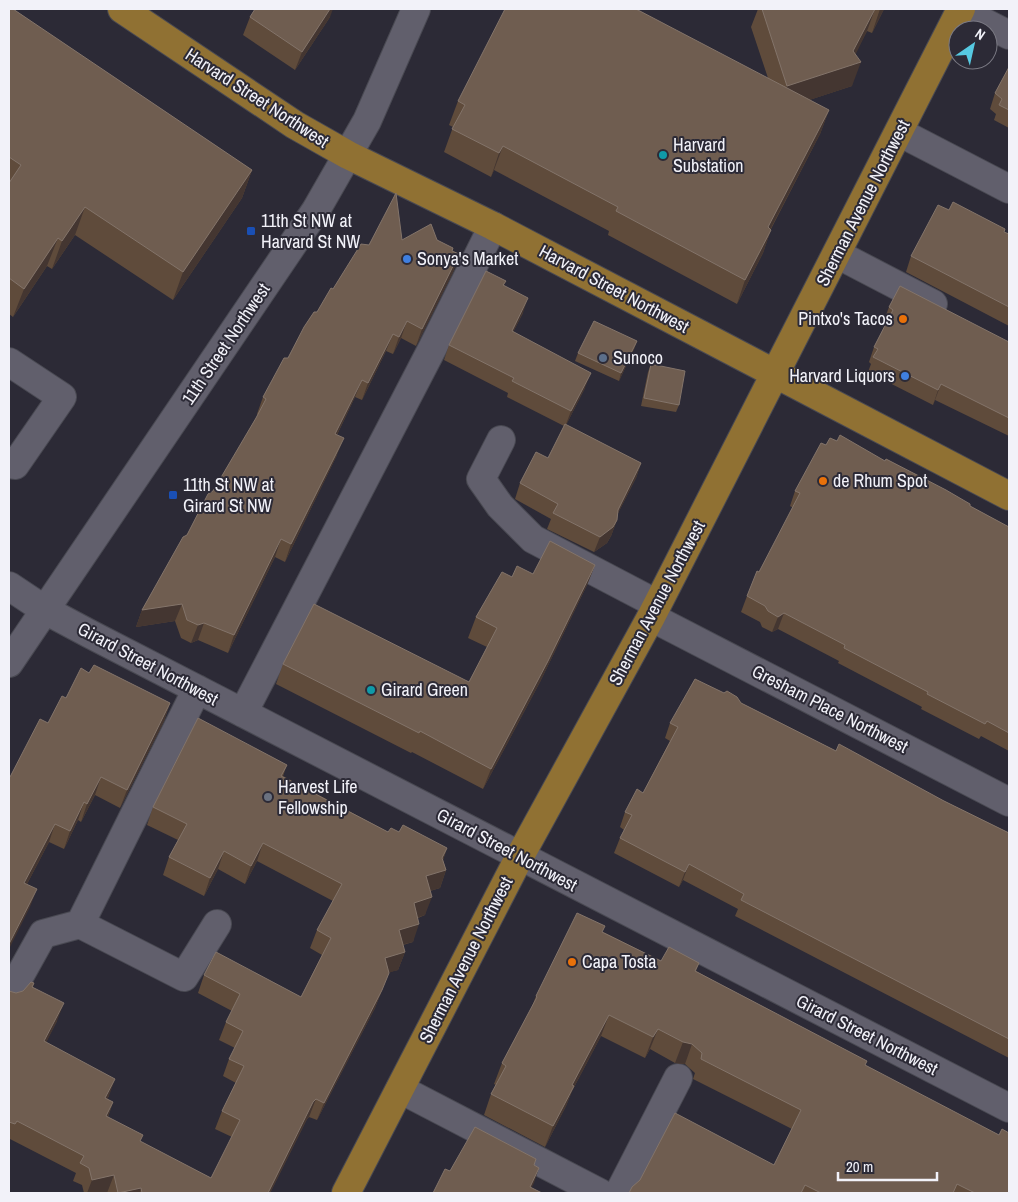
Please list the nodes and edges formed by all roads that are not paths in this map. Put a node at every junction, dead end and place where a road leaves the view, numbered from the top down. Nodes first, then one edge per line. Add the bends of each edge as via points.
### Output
1 (122, 9) edge
2 (416, 9) edge
3 (961, 9) edge
4 (1009, 35) edge
5 (898, 132) junction
6 (348, 155) junction
7 (1009, 189) edge
8 (493, 226) junction
9 (837, 254) junction
10 (957, 316) edge
11 (9, 362) edge
12 (775, 373) junction
13 (501, 440) dead end
14 (9, 461) edge
15 (1009, 496) edge
16 (9, 586) edge
17 (45, 610) junction
18 (654, 610) junction
19 (9, 664) edge
20 (197, 690) junction
21 (243, 713) junction
22 (1009, 802) edge
23 (520, 856) junction
24 (80, 924) junction
25 (217, 924) dead end
26 (9, 995) edge
27 (678, 1078) dead end
28 (400, 1089) junction
29 (1009, 1108) edge
30 (346, 1193) edge
31 (600, 1193) edge
32 (619, 1193) edge

1 - 6 main road, Harvard Street Northwest via 296,125
2 - 6 street, 11th Street Northwest via 367,121
3 - 4 street
3 - 5 main road, Sherman Avenue Northwest
5 - 7 street
5 - 9 main road, Sherman Avenue Northwest
6 - 8 main road, Harvard Street Northwest
6 - 17 street, 11th Street Northwest via 316,210
8 - 12 main road, Harvard Street Northwest
8 - 21 street via 434,347
9 - 10 street
9 - 12 main road, Sherman Avenue Northwest
11 - 14 street via 62,398 15,465
12 - 15 main road, Harvard Street Northwest
12 - 18 main road, Sherman Avenue Northwest
13 - 18 street, Gresham Place Northwest via 481,479 500,506 533,539
16 - 17 street, Girard Street Northwest
17 - 19 street, 11th Street Northwest
17 - 20 street, Girard Street Northwest
18 - 22 street, Gresham Place Northwest
18 - 23 main road, Sherman Avenue Northwest
20 - 21 street, Girard Street Northwest
20 - 24 street
21 - 23 street, Girard Street Northwest
23 - 28 main road, Sherman Avenue Northwest
23 - 29 street, Girard Street Northwest
24 - 25 street via 184,977
24 - 26 street via 43,934
27 - 32 street
28 - 30 main road, Sherman Avenue Northwest
28 - 31 street

